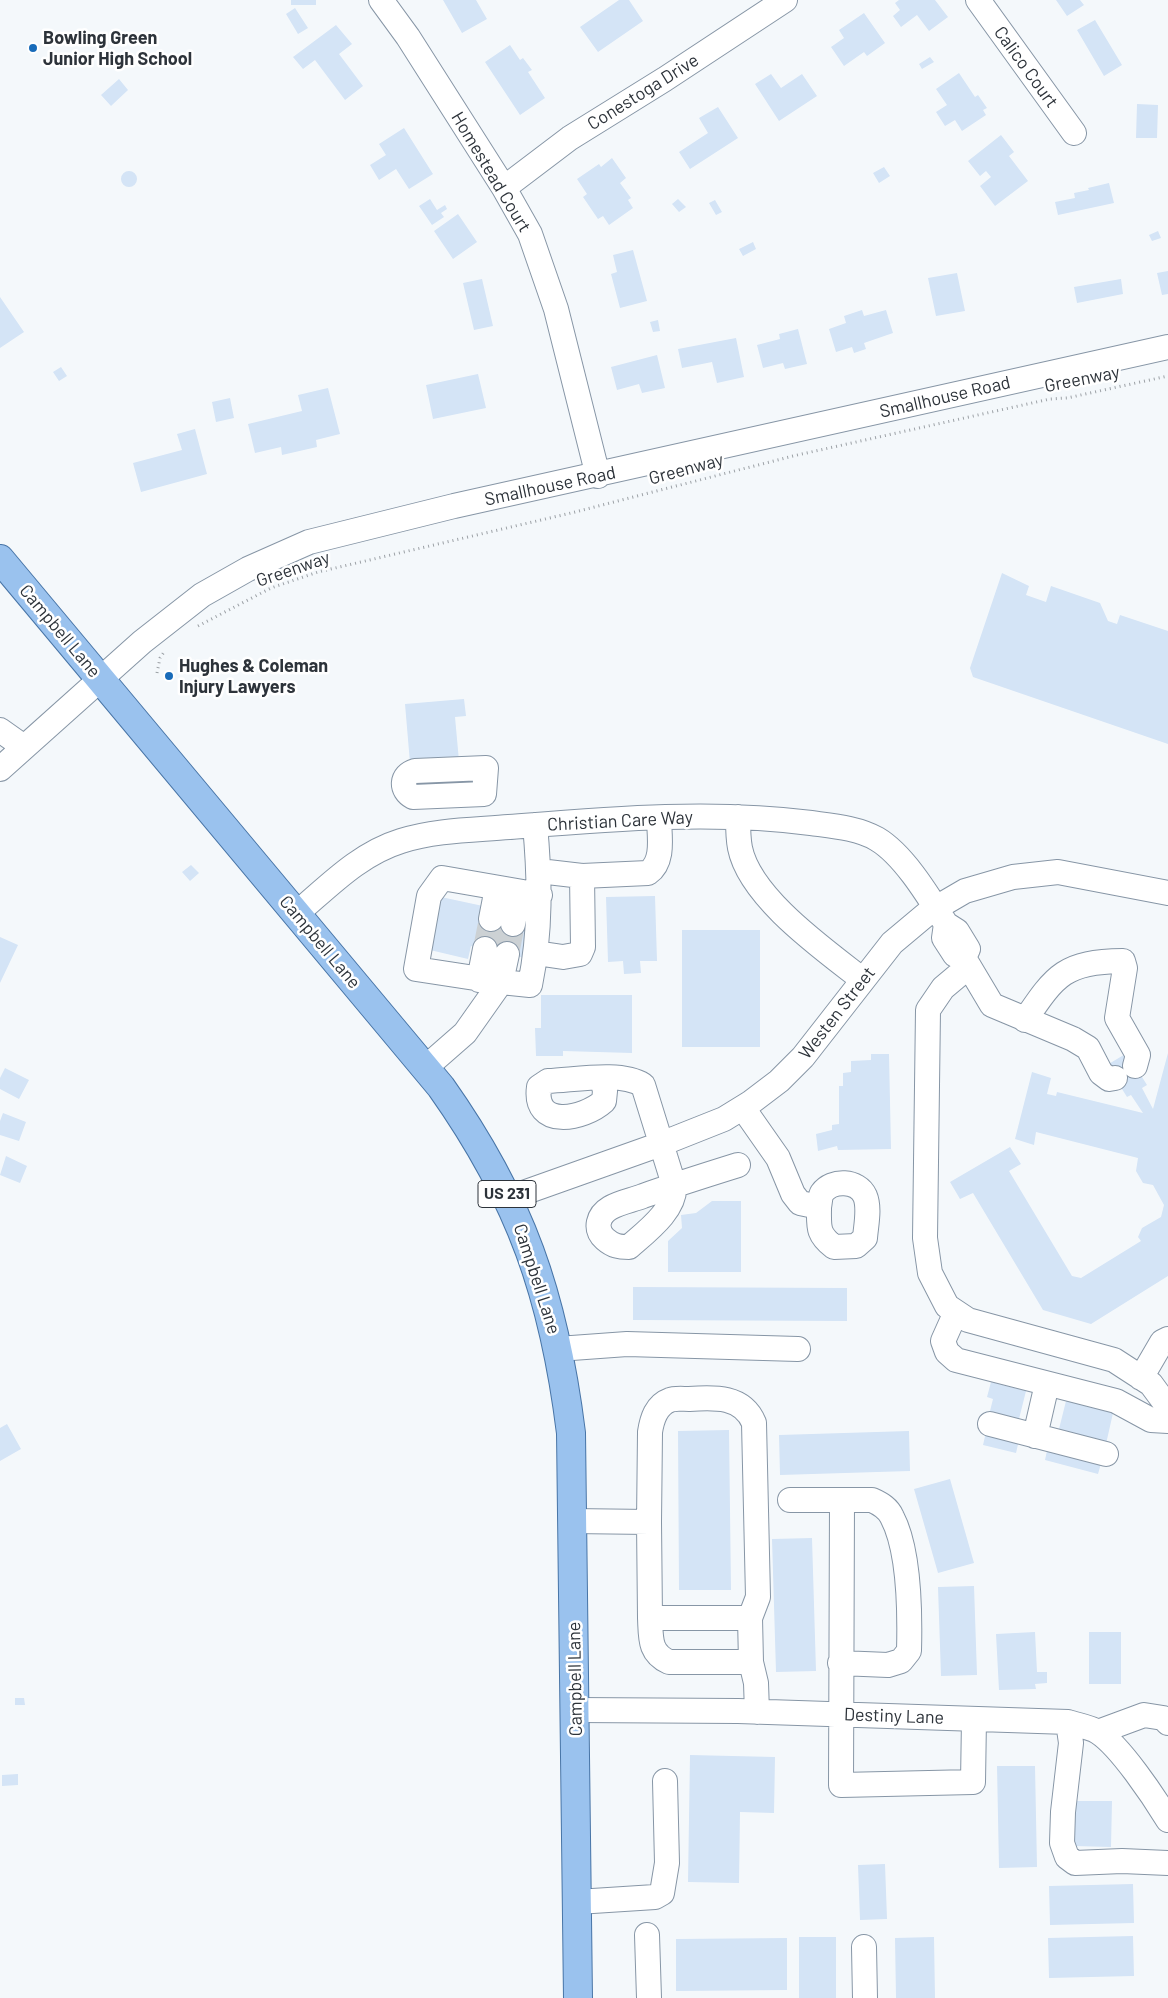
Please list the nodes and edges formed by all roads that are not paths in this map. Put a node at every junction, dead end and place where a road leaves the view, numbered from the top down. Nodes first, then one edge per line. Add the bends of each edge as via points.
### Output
1 (381, 0) edge
2 (785, 0) edge
3 (978, 0) edge
4 (1074, 133) dead end
5 (504, 188) junction
6 (1168, 347) edge
7 (598, 476) junction
8 (0, 559) edge
9 (100, 679) junction
10 (0, 730) edge
11 (24, 747) junction
12 (0, 769) edge
13 (659, 818) junction
14 (738, 818) junction
15 (535, 825) junction
16 (539, 871) junction
17 (582, 876) junction
18 (519, 892) junction
19 (1168, 893) edge
20 (296, 914) junction
21 (941, 916) junction
22 (502, 921) tunnel mouth
23 (496, 952) tunnel mouth
24 (536, 953) junction
25 (966, 962) junction
26 (863, 980) junction
27 (490, 981) junction
28 (1026, 1020) junction
29 (425, 1068) junction
30 (602, 1078) dead end
31 (742, 1108) junction
32 (661, 1144) junction
33 (738, 1165) dead end
34 (509, 1198) junction
35 (819, 1207) dead end
36 (956, 1312) junction
37 (1168, 1339) edge
38 (558, 1349) junction
39 (798, 1349) dead end
40 (1141, 1378) junction
41 (1047, 1384) junction
42 (1168, 1407) edge
43 (1168, 1421) edge
44 (990, 1424) dead end
45 (1035, 1436) junction
46 (1106, 1454) dead end
47 (790, 1500) dead end
48 (842, 1501) junction
49 (572, 1521) junction
50 (649, 1522) junction
51 (650, 1618) junction
52 (750, 1618) junction
53 (751, 1662) junction
54 (840, 1663) junction
55 (576, 1710) junction
56 (756, 1712) junction
57 (841, 1715) junction
58 (974, 1719) junction
59 (1068, 1722) junction
60 (1168, 1723) edge
61 (1098, 1732) junction
62 (665, 1780) dead end
63 (1168, 1820) edge
64 (1168, 1864) edge
65 (577, 1902) junction
66 (647, 1935) dead end
67 (864, 1947) dead end
68 (578, 1998) edge
69 (648, 1998) edge
70 (865, 1998) edge

1 - 5 street, Homestead Court
2 - 5 street, Conestoga Drive via 570,138
3 - 4 street, Calico Court
5 - 7 street, Homestead Court via 530,234 556,309
6 - 7 street, Smallhouse Road
7 - 9 street, Smallhouse Road via 428,512 309,542 248,568 202,595
8 - 9 main road, Campbell Lane / US 231
9 - 11 street, Smallhouse Road
9 - 20 main road, Campbell Lane / US 231
10 - 11 street
11 - 12 street, Smallhouse Road
13 - 14 street, Christian Care Way
13 - 15 street, Christian Care Way
13 - 17 street via 660,852 652,870 648,873
14 - 21 street, Christian Care Way via 778,819 839,827 876,839 902,862
14 - 26 street via 740,848 747,868 763,891 786,916
15 - 16 street
15 - 20 street, Christian Care Way via 402,840 356,862
16 - 17 street
16 - 18 street
17 - 24 street via 583,947 580,954 563,957
18 - 22 street
18 - 24 street
18 - 27 street via 442,878 429,896 416,969
19 - 21 street, Westen Street via 1058,872 1033,874 980,886
20 - 29 main road, Campbell Lane / US 231
21 - 25 street via 944,938 955,955
21 - 26 street, Westen Street via 892,943
23 - 27 street
24 - 27 street via 530,984
25 - 28 street via 992,1005
25 - 36 street via 928,1010 925,1238 930,1273 947,1306
26 - 31 street, Westen Street via 794,1067
27 - 29 street via 465,1033
28 - 28 street via 1047,987 1070,969 1092,962 1123,961 1125,968 1117,1018 1138,1055 1125,1072 1109,1079 1101,1073 1088,1048
29 - 34 main road, Campbell Lane / US 231 via 465,1121
30 - 32 street via 634,1079 643,1085
31 - 32 street, Westen Street
31 - 35 street via 778,1158 793,1194 800,1203
32 - 33 street via 674,1184
32 - 34 street, Westen Street
34 - 38 main road, Campbell Lane / US 231 via 539,1276
36 - 40 street via 968,1320 1114,1360
36 - 41 street via 944,1341 947,1352 956,1360
37 - 40 street via 1162,1342
38 - 39 street via 628,1344
38 - 49 main road, Campbell Lane / US 231 via 571,1433
40 - 42 street via 1151,1384
41 - 43 street via 1116,1401 1151,1420
41 - 45 street
44 - 45 street
45 - 46 street
47 - 48 street
48 - 54 street
48 - 54 street via 872,1500 884,1506 892,1517 902,1546 909,1651 901,1660 888,1664
49 - 50 street
49 - 55 main road, Campbell Lane / US 231
50 - 51 street
50 - 52 street via 650,1432 652,1418 660,1406 670,1400 707,1398 740,1404 754,1423 758,1597
51 - 52 street
51 - 53 street via 655,1652 669,1662
52 - 53 street
53 - 56 street via 756,1683
54 - 57 street
55 - 56 street, Destiny Lane
55 - 65 main road, Campbell Lane / US 231
56 - 57 street, Destiny Lane
57 - 58 street, Destiny Lane
57 - 58 street via 841,1785 973,1782
58 - 59 street, Destiny Lane
59 - 61 street, Destiny Lane
59 - 64 street via 1071,1744 1062,1843 1067,1857 1075,1862
60 - 61 street via 1164,1718 1144,1715
61 - 63 street, Destiny Lane via 1152,1793
62 - 65 street via 667,1862 662,1892 655,1897
65 - 68 main road, Campbell Lane / US 231
66 - 69 street
67 - 70 street

